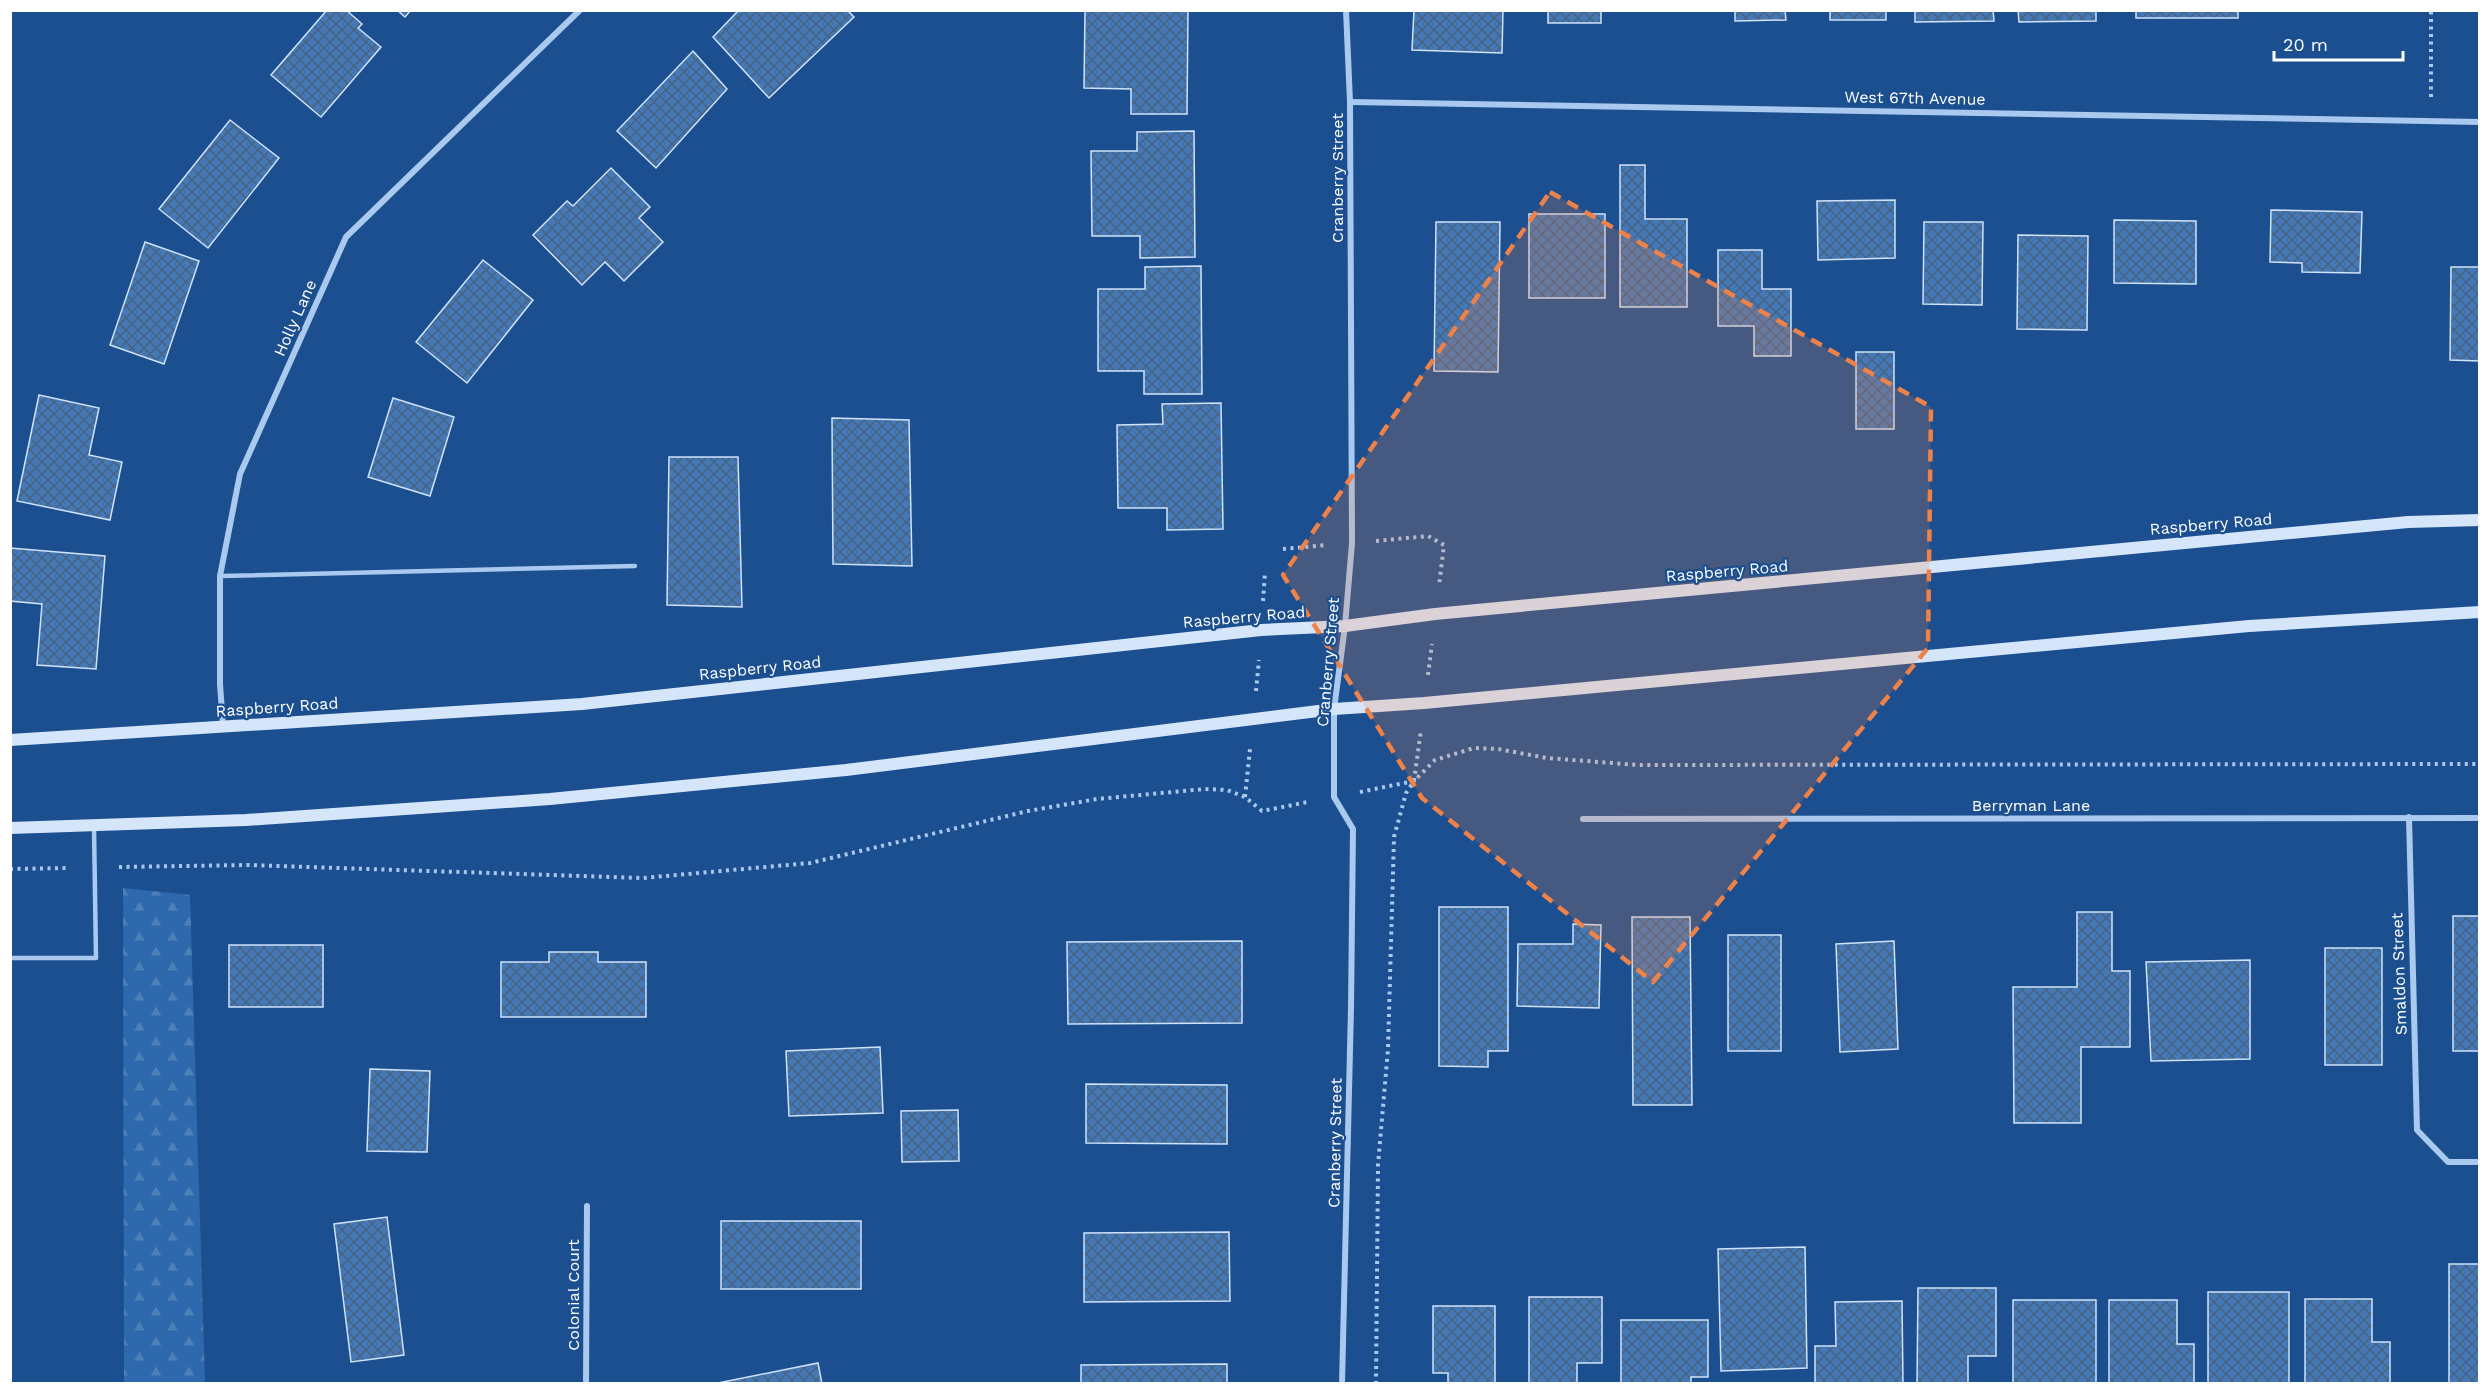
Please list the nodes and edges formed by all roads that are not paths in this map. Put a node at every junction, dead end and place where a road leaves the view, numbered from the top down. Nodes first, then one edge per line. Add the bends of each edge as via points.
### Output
1 (580, 10) edge
2 (1346, 10) edge
3 (1350, 102) junction
4 (2480, 122) edge
5 (2480, 520) edge
6 (635, 566) dead end
7 (220, 576) junction
8 (2480, 612) edge
9 (1345, 626) junction
10 (1334, 709) junction
11 (223, 728) junction
12 (10, 740) edge
13 (2409, 817) junction
14 (2480, 818) edge
15 (1583, 819) dead end
16 (94, 824) junction
17 (10, 828) edge
18 (10, 958) edge
19 (2480, 1162) edge
20 (587, 1206) dead end
21 (586, 1383) edge
22 (1342, 1383) edge

1 - 7 street, Holly Lane via 346,237 240,474
2 - 3 street, Cranberry Street
3 - 4 street, West 67th Avenue
3 - 9 street, Cranberry Street via 1352,543
5 - 9 main road, Raspberry Road via 2408,522 1447,613
6 - 7 lane
7 - 11 street, Holly Lane
8 - 10 main road via 2249,626
9 - 10 street, Cranberry Street
9 - 11 main road, Raspberry Road via 1261,630 582,704
10 - 16 main road via 846,770 550,799 246,820
10 - 22 street, Cranberry Street via 1334,797 1353,830
11 - 12 main road, Raspberry Road
13 - 14 street, Berryman Lane
13 - 15 street, Berryman Lane
13 - 19 street, Smaldon Street via 2417,1130 2448,1162
16 - 17 main road
16 - 18 lane via 96,958
20 - 21 street, Colonial Court

